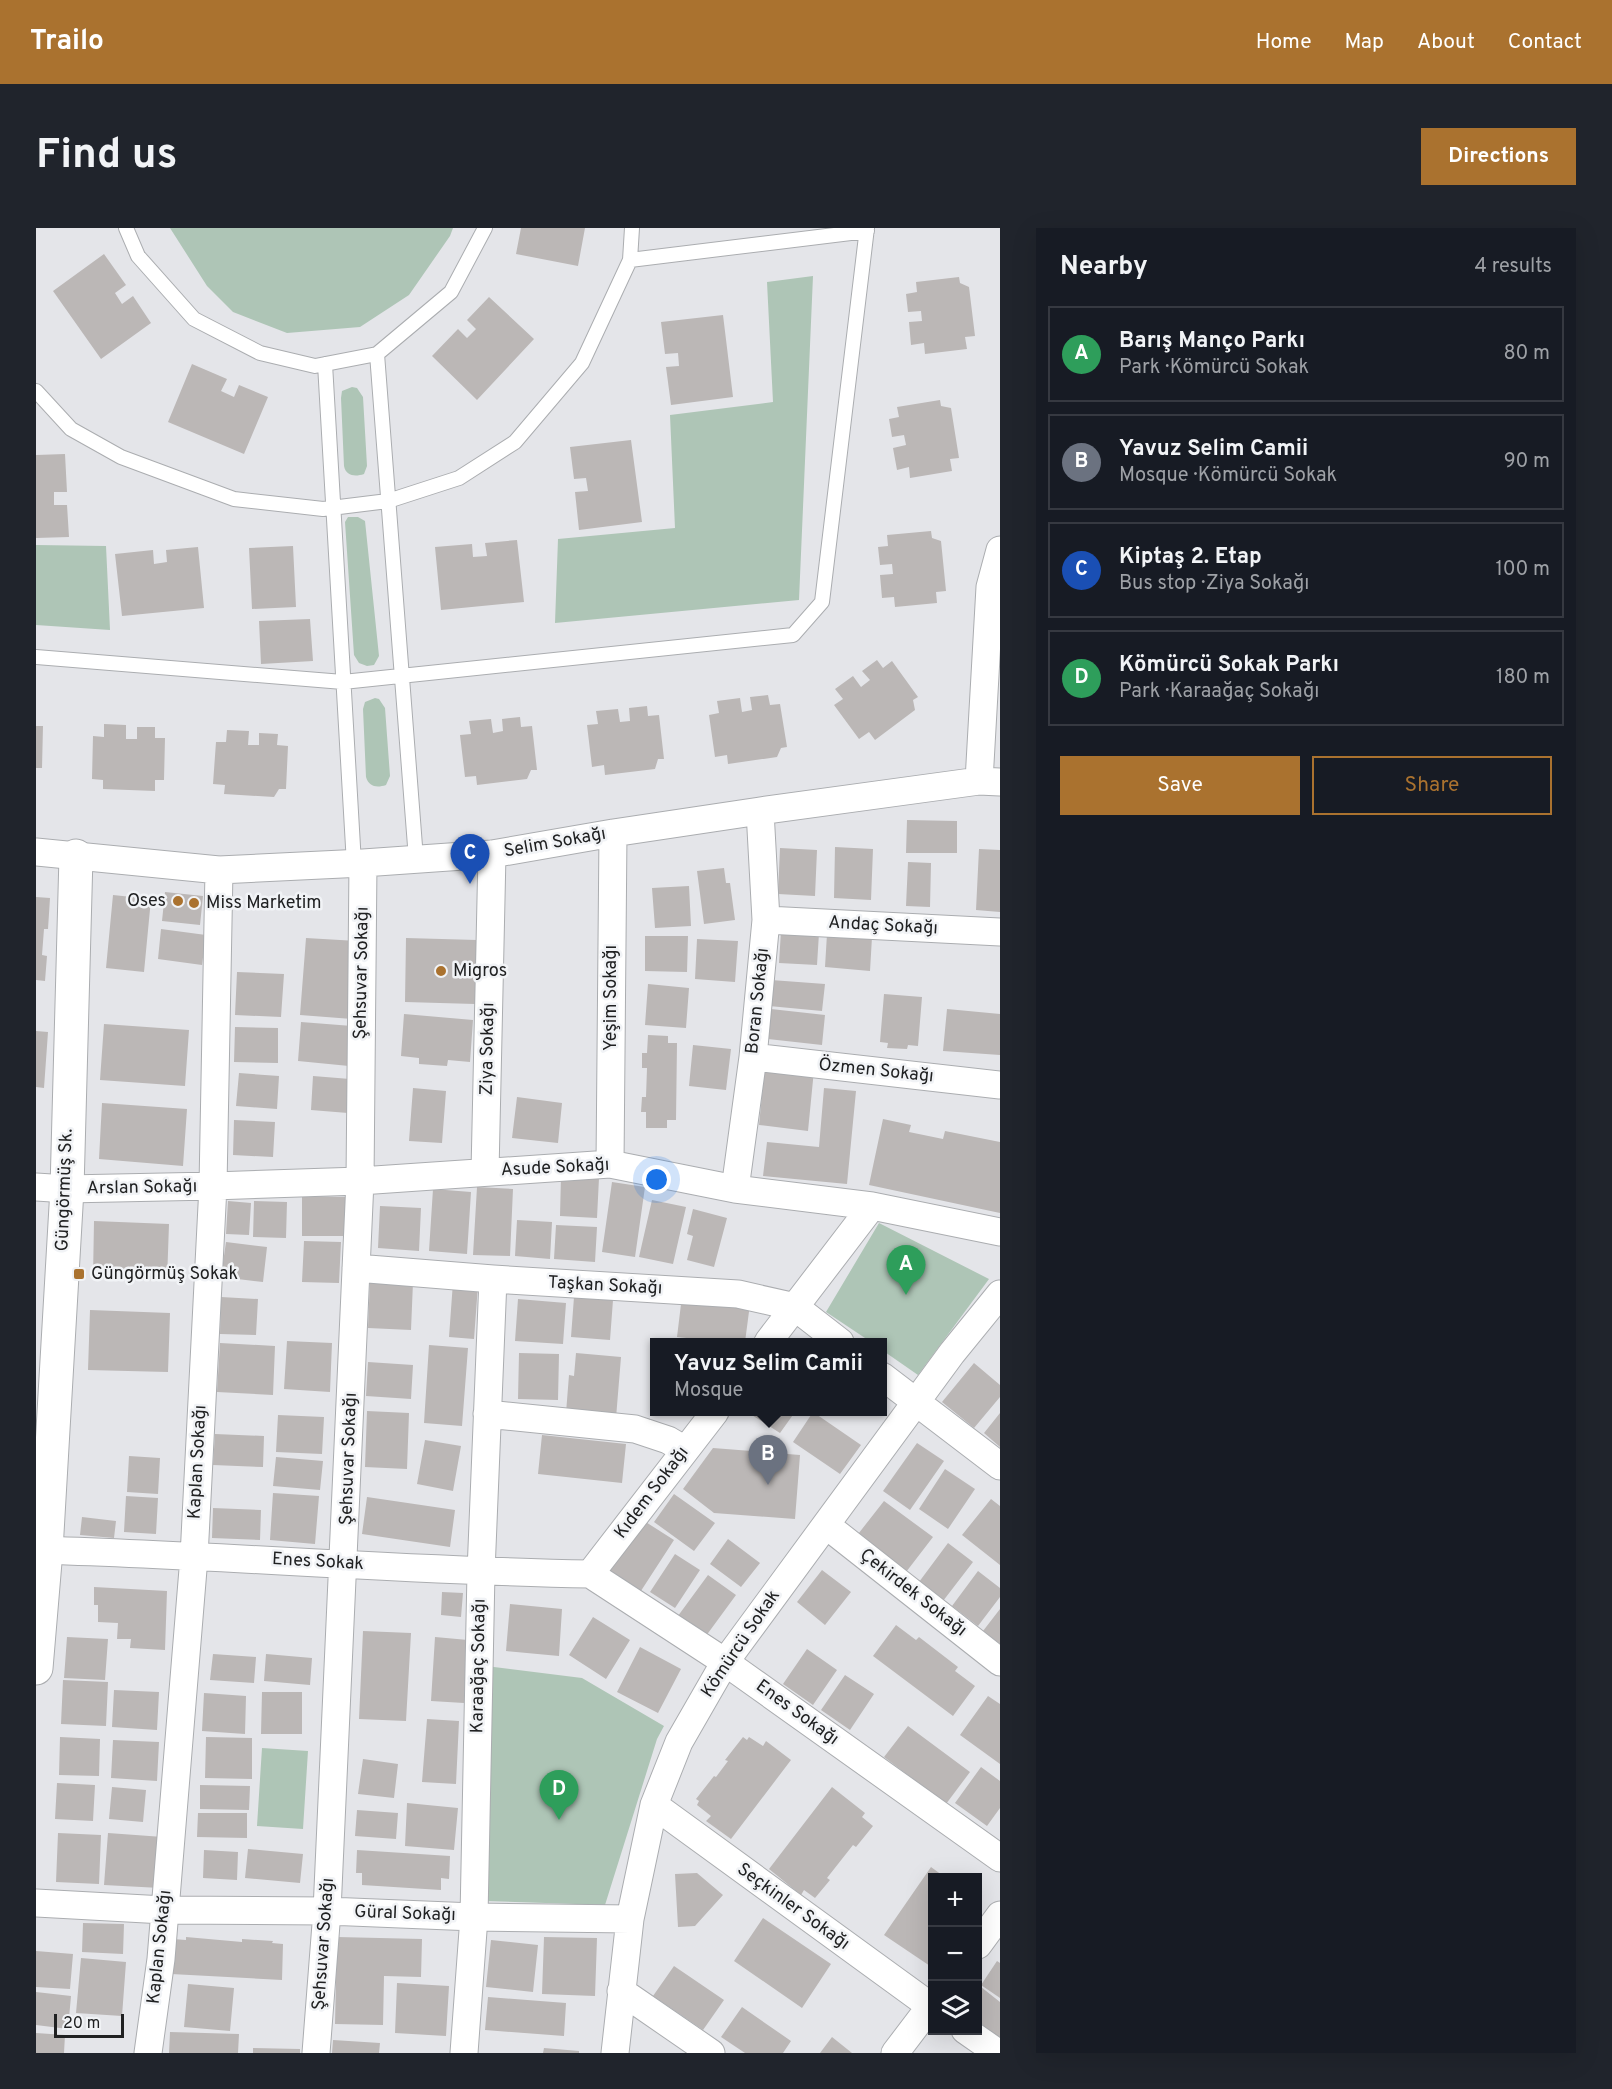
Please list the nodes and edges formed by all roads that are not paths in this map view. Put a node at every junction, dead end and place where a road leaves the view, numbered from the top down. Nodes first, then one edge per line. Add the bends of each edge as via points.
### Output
1 (126, 228) edge
2 (485, 228) edge
3 (632, 228) edge
4 (867, 229) edge
5 (630, 260) junction
6 (377, 354) junction
7 (326, 364) junction
8 (36, 391) edge
9 (388, 501) junction
10 (334, 507) junction
11 (1000, 550) edge
12 (36, 657) edge
13 (402, 676) junction
14 (344, 682) junction
15 (989, 781) edge
16 (760, 811) junction
17 (613, 833) junction
18 (36, 852) edge
19 (492, 854) junction
20 (76, 856) junction
21 (416, 859) junction
22 (359, 864) junction
23 (219, 870) junction
24 (766, 920) junction
25 (1000, 932) edge
26 (753, 1058) junction
27 (1000, 1085) edge
28 (610, 1164) junction
29 (485, 1172) junction
30 (360, 1180) junction
31 (213, 1186) junction
32 (51, 1188) edge
33 (735, 1189) junction
34 (872, 1206) junction
35 (1000, 1232) edge
36 (356, 1268) junction
37 (493, 1279) junction
38 (1000, 1294) edge
39 (795, 1307) junction
40 (771, 1338) edge
41 (835, 1338) edge
42 (887, 1380) edge
43 (916, 1402) junction
44 (487, 1414) junction
45 (712, 1416) edge
46 (685, 1450) junction
47 (1000, 1466) edge
48 (826, 1524) junction
49 (41, 1550) edge
50 (194, 1557) junction
51 (344, 1563) junction
52 (481, 1572) junction
53 (590, 1574) junction
54 (725, 1662) junction
55 (1000, 1662) edge
56 (36, 1668) edge
57 (654, 1805) junction
58 (1000, 1858) edge
59 (36, 1903) edge
60 (164, 1910) junction
61 (327, 1911) junction
62 (1000, 1915) edge
63 (474, 1917) junction
64 (630, 1919) junction
65 (982, 1940) edge
66 (621, 1991) junction
67 (928, 2003) edge
68 (928, 2011) edge
69 (971, 2035) edge
70 (148, 2053) edge
71 (316, 2053) edge
72 (464, 2053) edge
73 (615, 2053) edge
74 (711, 2053) edge
75 (895, 2053) edge
76 (998, 2053) edge

1 - 7 lane via 138,256 194,319 260,353 315,366
2 - 6 lane via 450,292
3 - 5 lane
4 - 5 lane
4 - 13 lane via 822,602 793,635
5 - 9 lane via 582,363 515,442 459,478
6 - 7 lane
6 - 9 lane
7 - 10 lane
8 - 10 lane via 71,429 121,457 234,499
9 - 10 lane
9 - 13 lane
10 - 14 lane
11 - 15 street via 990,587
12 - 14 lane
13 - 14 lane
13 - 21 lane
14 - 22 lane
15 - 16 street, Selim Sokağı
16 - 17 street, Selim Sokağı
16 - 24 street, Boran Sokağı
17 - 19 street, Selim Sokağı
17 - 28 street, Yeşim Sokağı
18 - 20 street, Selim Sokağı
19 - 21 street, Selim Sokağı
19 - 29 street, Ziya Sokağı
20 - 23 street, Selim Sokağı
20 - 32 street, Güngörmüş Sk.
21 - 22 street, Selim Sokağı
22 - 23 street, Selim Sokağı
22 - 30 street, Şehsuvar Sokağı
23 - 31 street, Kaplan Sokağı
24 - 25 street, Andaç Sokağı
24 - 26 street, Boran Sokağı
26 - 27 street, Özmen Sokağı
26 - 33 street, Boran Sokağı
28 - 29 street, Asude Sokağı
28 - 33 street, Asude Sokağı
29 - 30 street, Asude Sokağı
30 - 31 street, Asude Sokağı
30 - 36 street, Şehsuvar Sokağı
31 - 32 street, Arslan Sokağı
31 - 50 street, Kaplan Sokağı
32 - 49 street, Güngörmüş Sk.
33 - 34 street, Asude Sokağı
34 - 35 street, Asude Sokağı
34 - 39 street
36 - 37 street, Taşkan Sokağı
36 - 51 street, Şehsuvar Sokağı
37 - 39 street, Taşkan Sokağı via 738,1294
37 - 44 street, Karaağaç Sokağı
38 - 43 street, Kömürcü Sokak
39 - 40 street
39 - 41 street, Taşkan Sokağı
42 - 43 street
43 - 47 street
43 - 48 street, Kömürcü Sokak
44 - 46 street via 635,1429
44 - 52 street, Karaağaç Sokağı
45 - 46 street, Kıdem Sokağı
46 - 53 street, Kıdem Sokağı
48 - 54 street, Kömürcü Sokak
48 - 55 street, Çekirdek Sokağı
49 - 50 street, Enes Sokak
49 - 56 street, Güngörmüş Sk.
50 - 51 street, Enes Sokak
50 - 60 street, Kaplan Sokağı
51 - 52 street, Enes Sokak
51 - 61 street, Şehsuvar Sokağı
52 - 53 street, Enes Sokak
52 - 63 street, Karaağaç Sokağı
53 - 54 street, Enes Sokağı
54 - 57 street, Kömürcü Sokak via 679,1742
54 - 58 street, Enes Sokağı
57 - 64 street, Kömürcü Sokak
57 - 67 street, Seçkinler Sokağı
59 - 60 street, Güral Sokağı
60 - 61 street, Güral Sokağı
60 - 70 street, Kaplan Sokağı
61 - 63 street, Güral Sokağı
61 - 71 street, Şehsuvar Sokağı
62 - 65 street
63 - 64 street, Güral Sokağı
63 - 72 street, Karaağaç Sokağı
64 - 66 street, Kömürcü Sokak
66 - 73 street, Kömürcü Sokak
66 - 74 street
68 - 75 street
69 - 76 street

